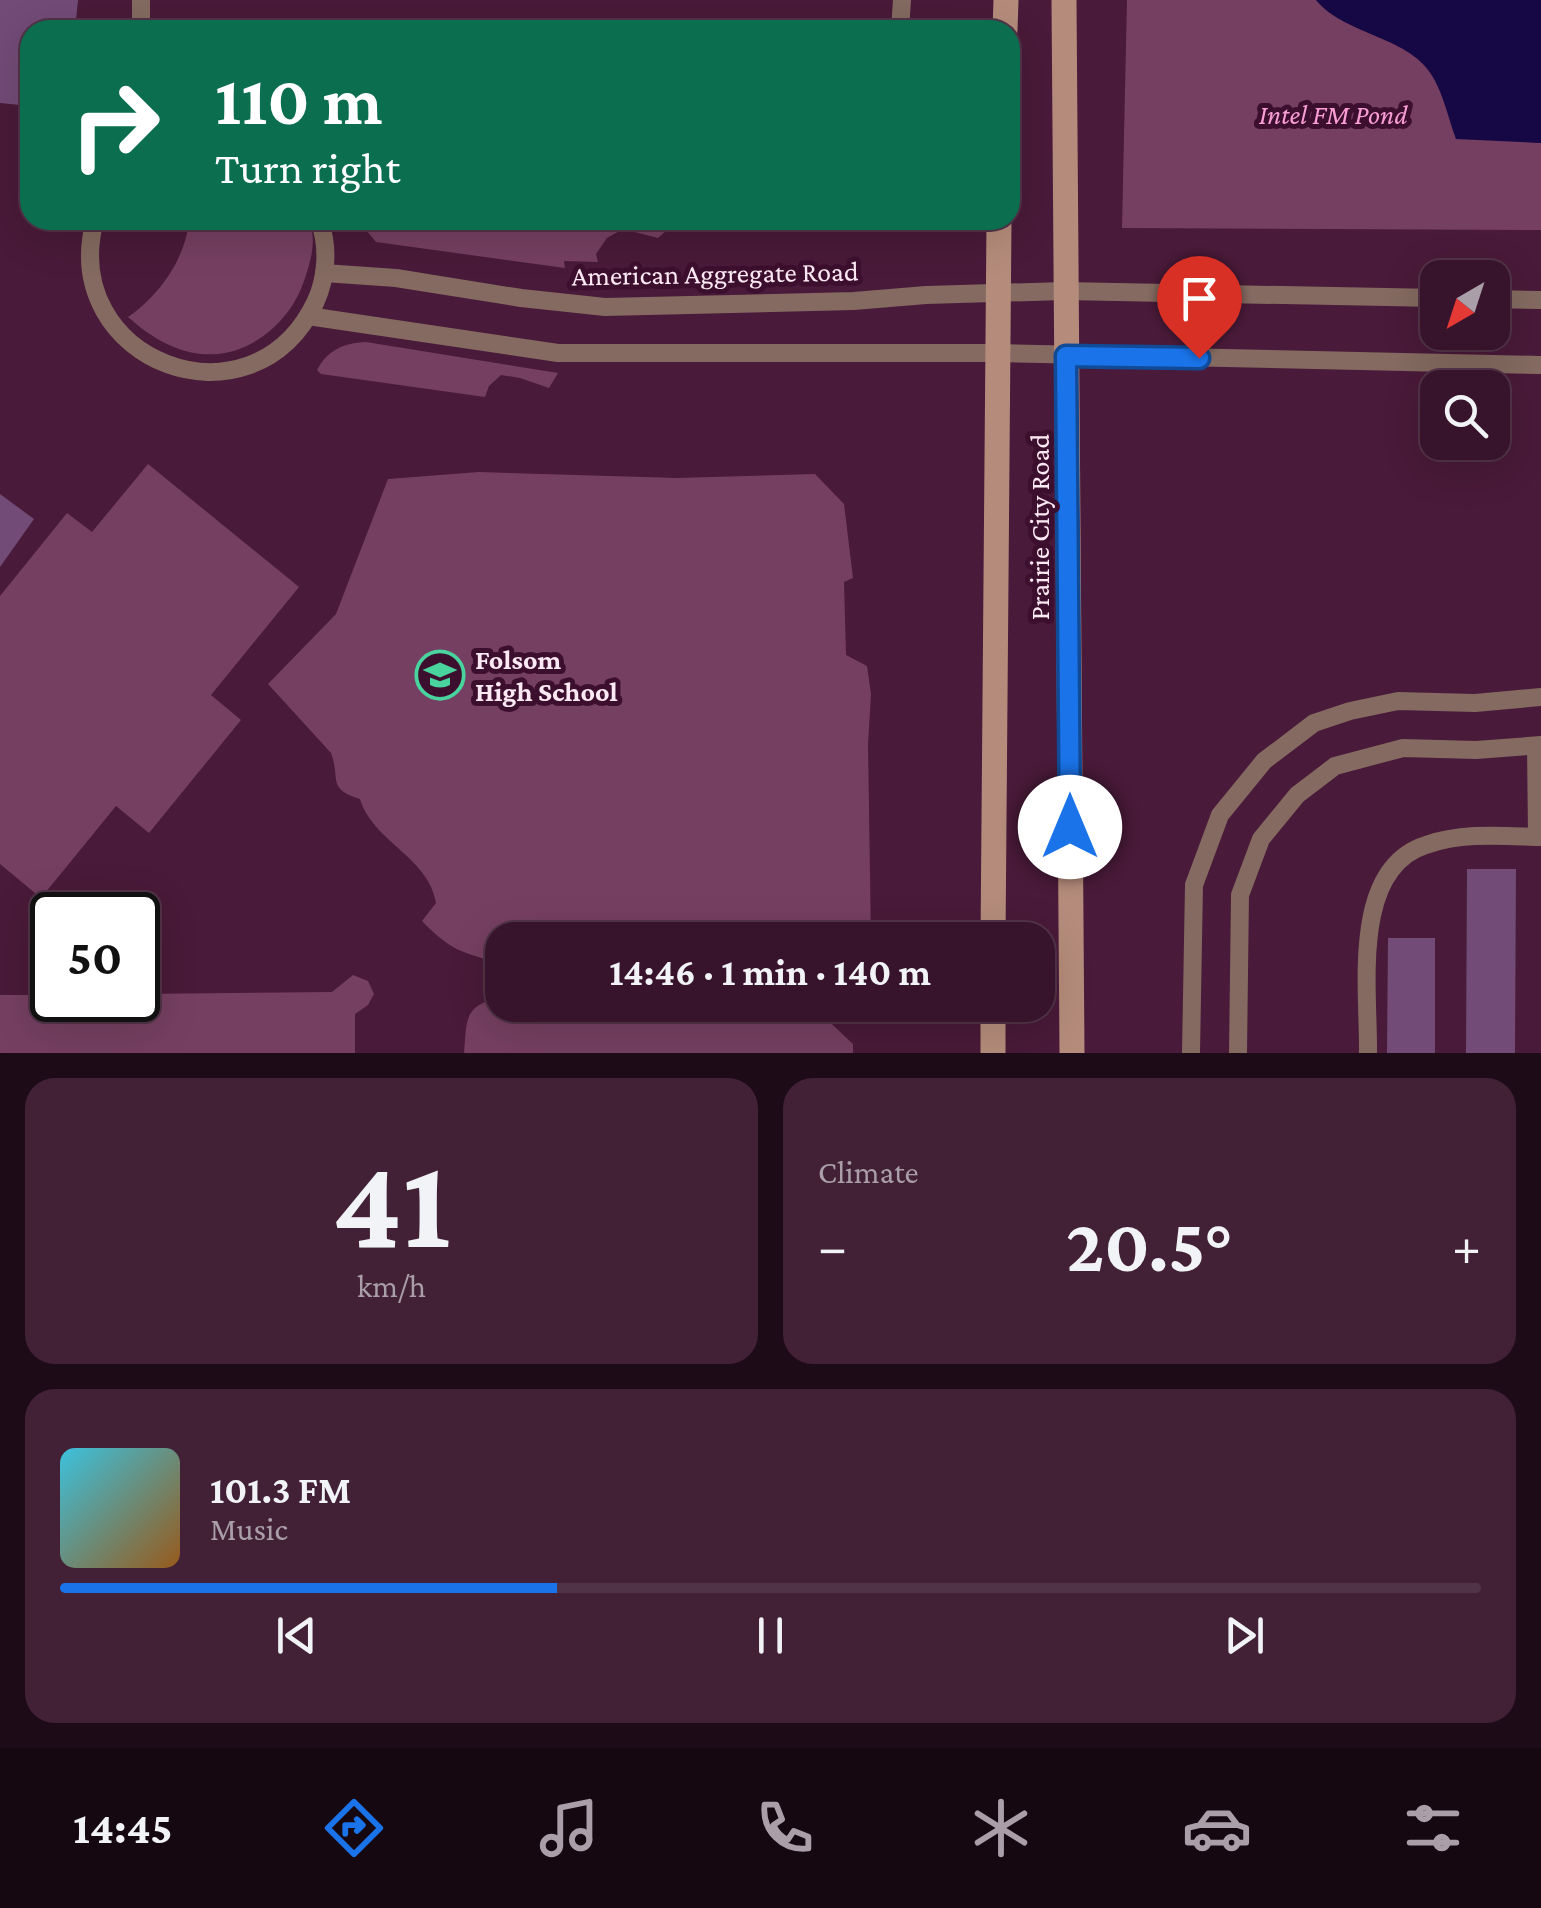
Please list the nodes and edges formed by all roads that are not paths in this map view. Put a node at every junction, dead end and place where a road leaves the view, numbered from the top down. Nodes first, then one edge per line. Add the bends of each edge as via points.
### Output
1 (1064, 0) edge
2 (93, 230) edge
3 (321, 230) edge
4 (999, 230) edge
5 (324, 273) junction
6 (1064, 291) junction
7 (997, 293) junction
8 (1420, 298) edge
9 (1510, 299) edge
10 (1541, 300) edge
11 (308, 316) junction
12 (997, 352) junction
13 (1066, 356) junction
14 (1541, 365) edge
15 (1541, 697) edge
16 (1538, 746) edge
17 (1539, 837) edge
18 (993, 922) edge
19 (993, 1022) edge
20 (993, 1053) edge
21 (1072, 1053) edge
22 (1191, 1053) edge
23 (1238, 1053) edge
24 (1368, 1053) edge

1 - 6 main road, Prairie City Road
2 - 11 lane via 89,257 98,300 122,337 158,362 201,373 241,368 278,350
3 - 5 lane
4 - 7 main road, Prairie City Road
5 - 7 lane, American Aggregate Road via 605,307
5 - 11 lane
6 - 7 lane, American Aggregate Road
6 - 8 lane, American Aggregate Road
6 - 13 main road, Prairie City Road
7 - 12 main road, Prairie City Road
9 - 10 lane
11 - 12 lane via 558,353
12 - 13 lane
12 - 18 main road, Prairie City Road
13 - 14 lane
13 - 21 main road, Prairie City Road
15 - 22 lane via 1398,702 1350,711 1314,723 1264,761 1220,815 1194,885
16 - 17 lane
16 - 23 lane via 1403,748 1335,766 1297,795 1261,839 1240,894
17 - 24 lane via 1455,838 1422,845 1402,858 1375,896 1369,926
19 - 20 main road

